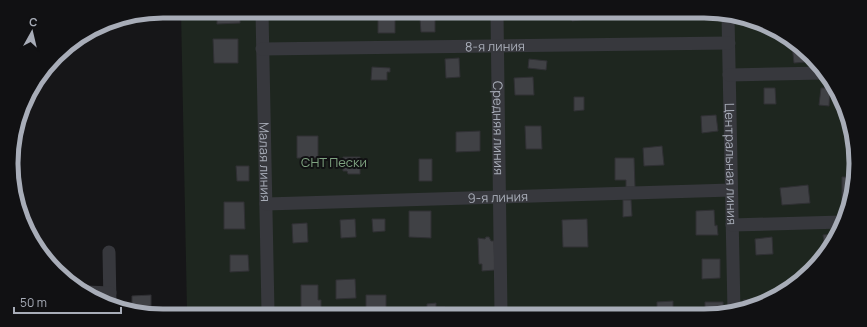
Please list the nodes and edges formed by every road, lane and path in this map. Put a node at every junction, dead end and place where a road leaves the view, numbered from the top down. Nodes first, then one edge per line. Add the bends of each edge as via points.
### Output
1 (262, 18) edge
2 (496, 18) edge
3 (728, 20) edge
4 (729, 43) junction
5 (497, 46) junction
6 (262, 49) junction
7 (817, 73) edge
8 (729, 75) junction
9 (731, 190) junction
10 (499, 197) junction
11 (266, 204) junction
12 (837, 222) edge
13 (732, 225) junction
14 (109, 252) dead end
15 (110, 298) edge
16 (734, 306) edge
17 (268, 309) edge
18 (501, 309) edge

1 - 6 street, Малая линия
2 - 5 street, Средняя линия
3 - 4 street, Центральная линия
4 - 5 street, 8-я линия
4 - 8 street, Центральная линия
5 - 6 street, 8-я линия
5 - 10 street, Средняя линия
6 - 11 street, Малая линия
7 - 8 street
8 - 9 street, Центральная линия
9 - 10 street, 9-я линия
9 - 13 street, Центральная линия
10 - 11 street, 9-я линия
10 - 18 street, Средняя линия
11 - 17 street, Малая линия
12 - 13 street
13 - 16 street, Центральная линия
14 - 15 street

